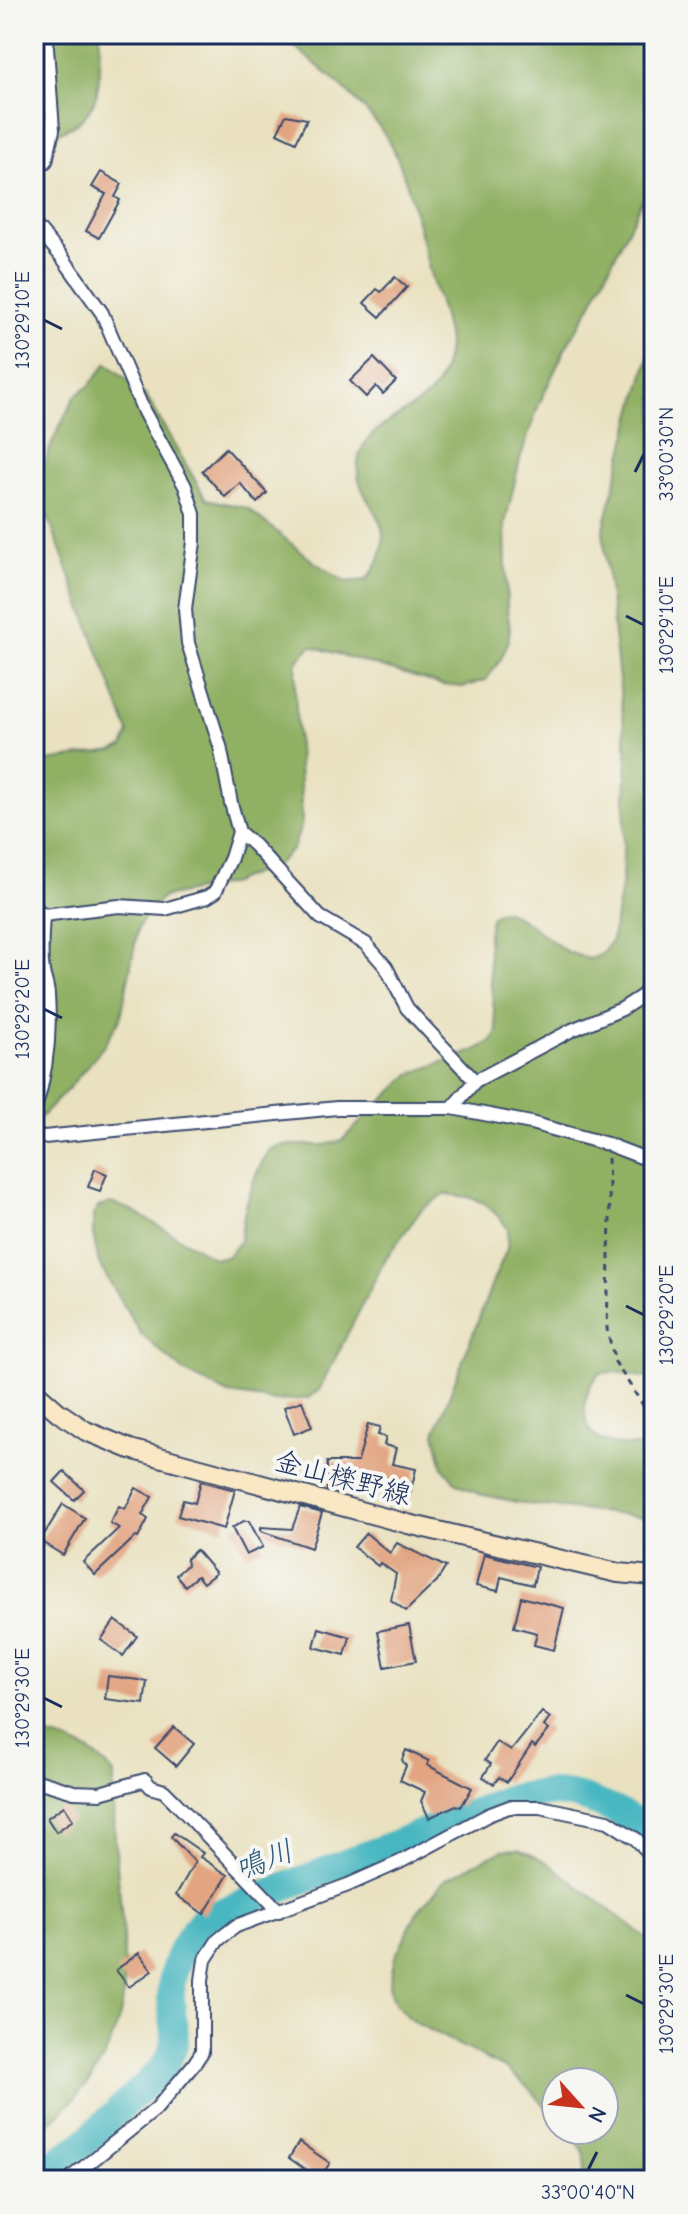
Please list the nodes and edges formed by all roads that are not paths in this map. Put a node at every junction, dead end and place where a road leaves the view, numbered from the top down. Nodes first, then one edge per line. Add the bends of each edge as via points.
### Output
1 (46, 34) edge
2 (34, 172) edge
3 (34, 224) edge
4 (239, 832) junction
5 (38, 910) edge
6 (654, 983) edge
7 (475, 1081) junction
8 (452, 1108) junction
9 (34, 1113) edge
10 (34, 1138) edge
11 (654, 1162) edge
12 (34, 1391) edge
13 (654, 1576) edge
14 (34, 1780) edge
15 (654, 1858) edge
16 (279, 1911) junction
17 (68, 2180) edge

1 - 2 street via 53,130 46,161
3 - 4 street via 102,313 144,412 185,486 194,514 185,609 188,643 220,746
4 - 5 street via 215,892 207,897 165,909
4 - 7 street via 320,917 366,944 386,967 407,1008
5 - 9 street via 49,1036
6 - 7 street via 622,1009
7 - 8 street
8 - 10 street via 337,1108
8 - 11 street via 531,1123
12 - 13 main road, 金山檪野線 via 86,1431 130,1449 573,1564
14 - 16 street via 74,1792 100,1793 145,1780 164,1791
15 - 16 street via 608,1821 540,1807 509,1807 361,1880
16 - 17 street via 236,1926 218,1940 205,1960 202,1980 202,2052 156,2109

